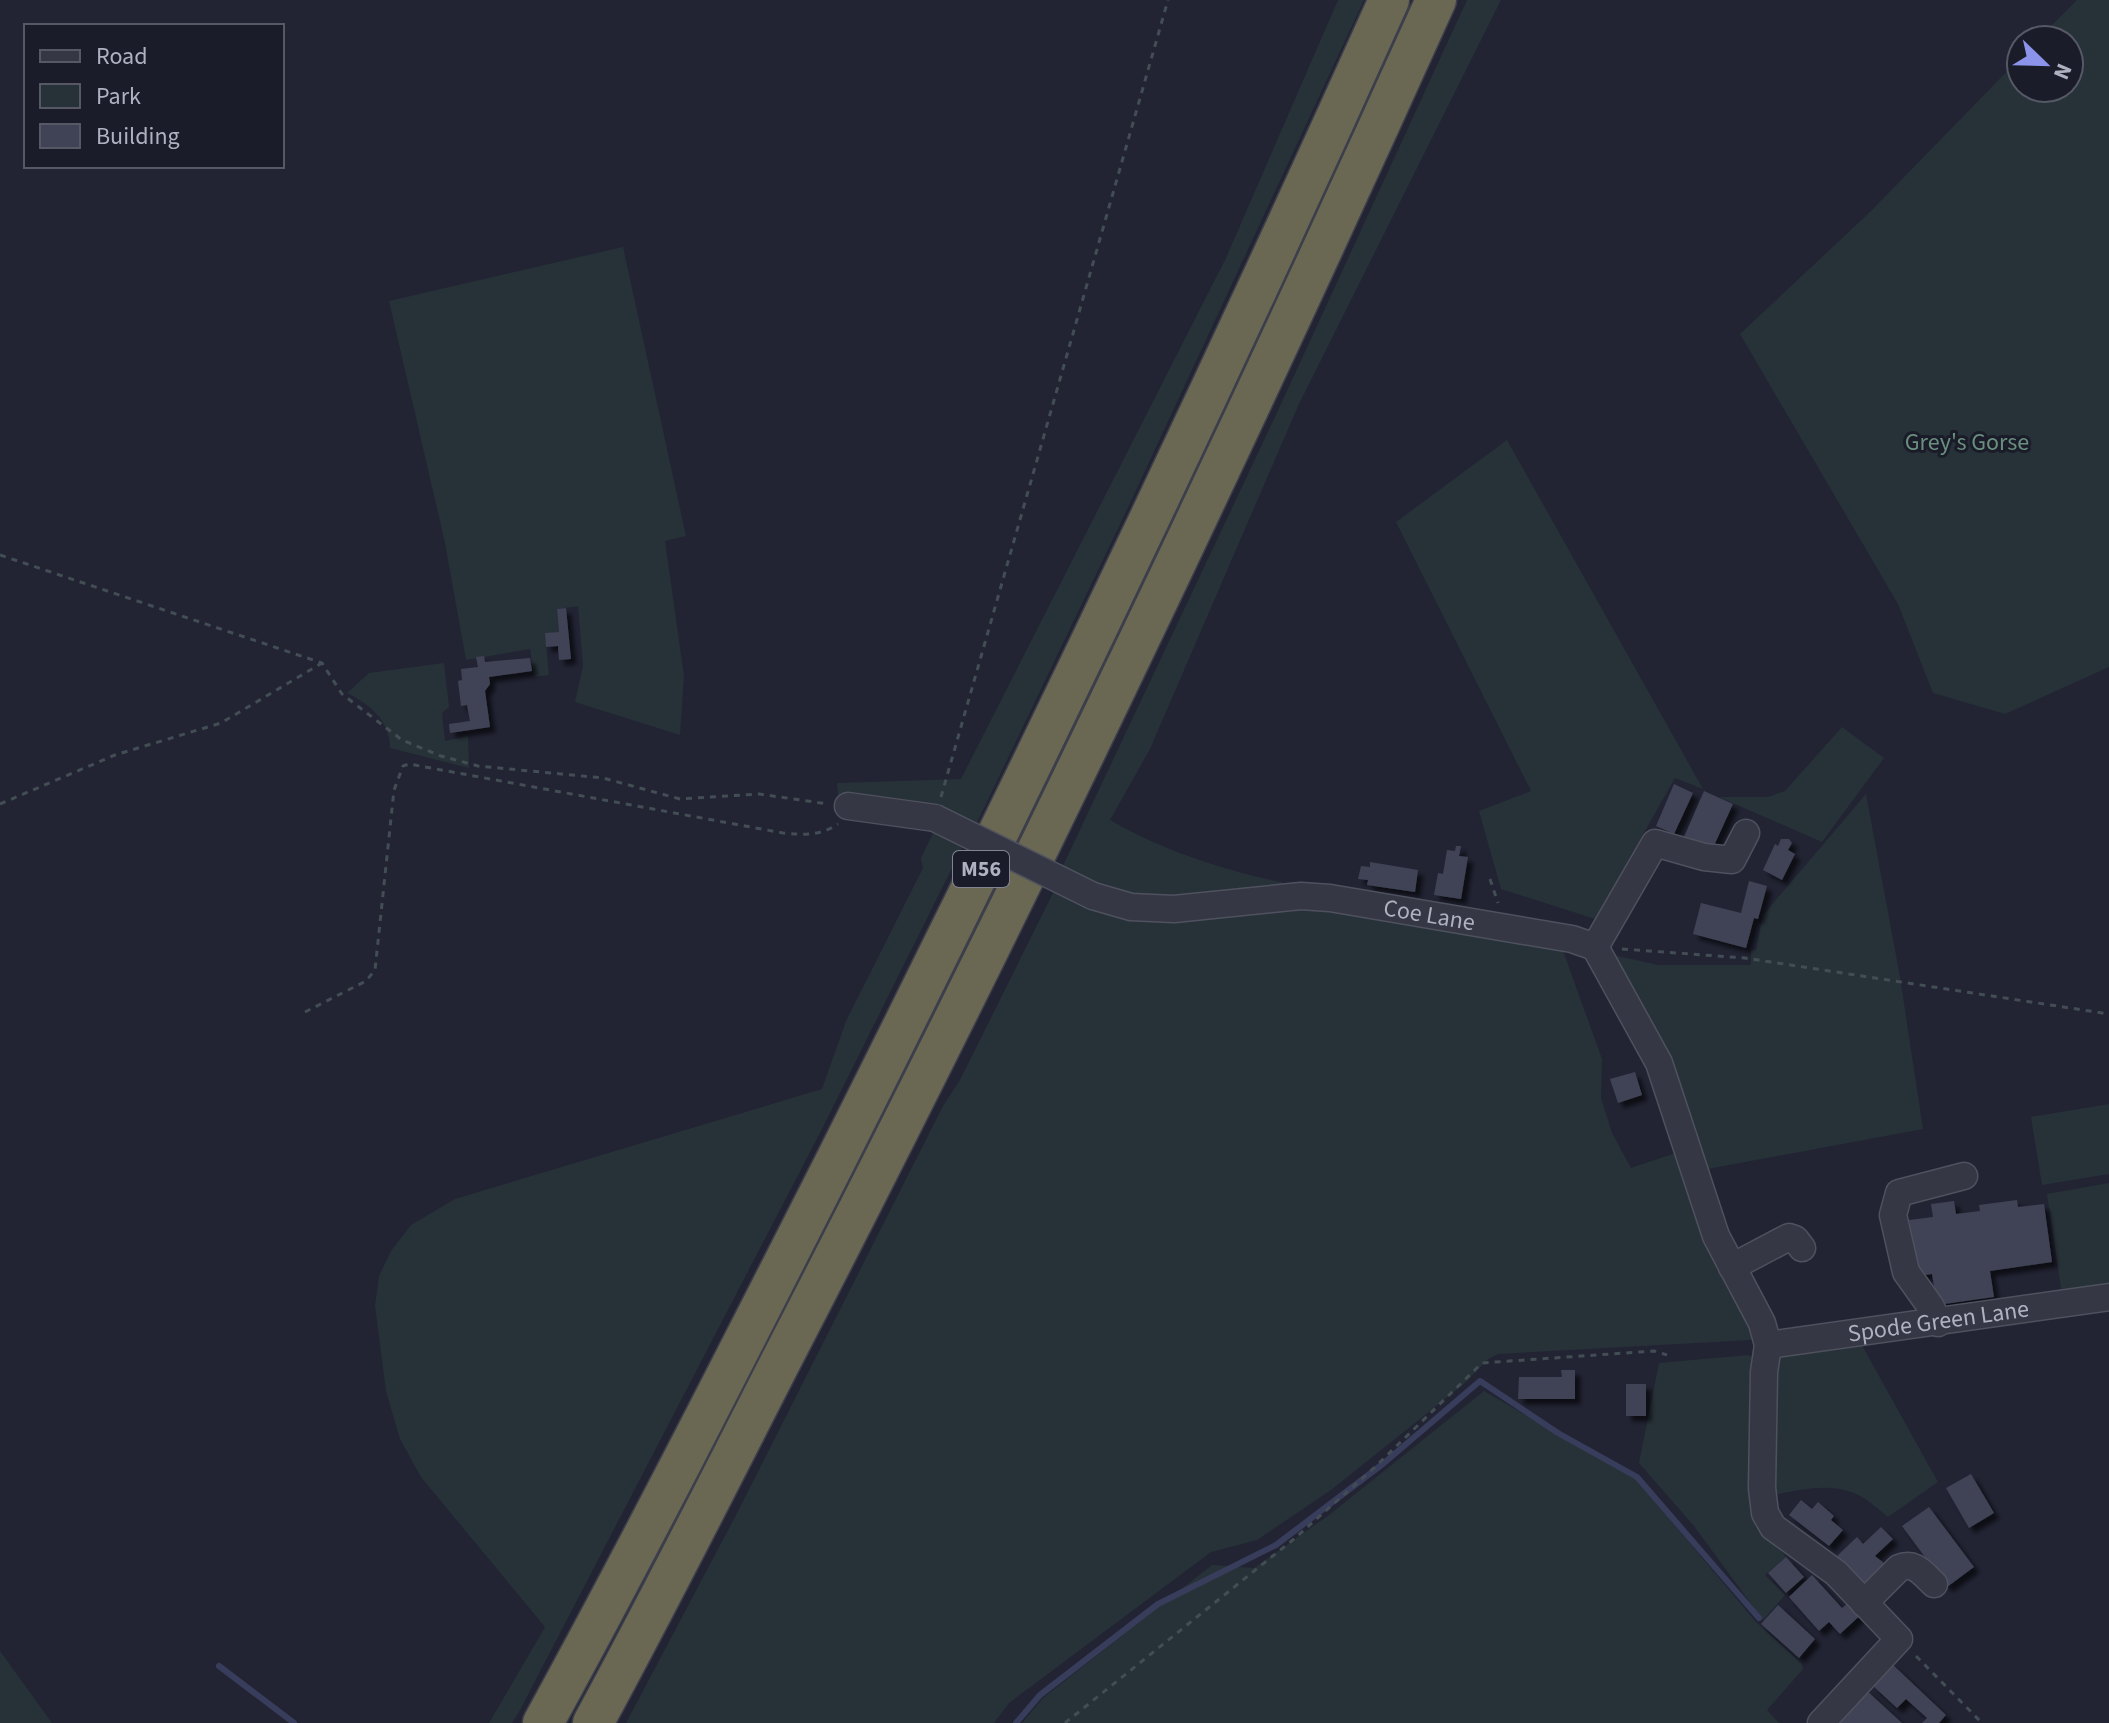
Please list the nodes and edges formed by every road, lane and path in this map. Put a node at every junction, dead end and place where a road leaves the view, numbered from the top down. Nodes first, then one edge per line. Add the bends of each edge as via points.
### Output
1 (1168, 0) edge
2 (1389, 0) edge
3 (1436, 0) edge
4 (0, 555) edge
5 (322, 663) junction
6 (0, 804) edge
7 (850, 806) junction
8 (935, 818) junction
9 (1746, 833) dead end
10 (1595, 947) junction
11 (305, 1012) dead end
12 (2109, 1014) edge
13 (1964, 1176) dead end
14 (1802, 1248) dead end
15 (1732, 1267) junction
16 (2109, 1297) edge
17 (1938, 1323) junction
18 (1768, 1345) junction
19 (1667, 1355) dead end
20 (1934, 1584) dead end
21 (1864, 1603) junction
22 (1899, 1639) junction
23 (543, 1723) edge
24 (593, 1723) edge
25 (1065, 1723) edge
26 (1821, 1723) edge
27 (1982, 1723) edge

1 - 8 path
2 - 23 highway, M56 via 986,859 732,1364
3 - 24 highway, M56 via 1258,390 1012,904
4 - 5 path
5 - 6 path via 221,723 115,755
5 - 7 path via 342,694 402,740 441,756 478,766 603,778 680,799 759,794
7 - 8 street, Coe Lane
7 - 11 path via 843,821 828,831 783,833 403,766 394,790 375,970 366,981
8 - 10 street, Coe Lane, bridge via 1093,896 1131,907 1330,898
9 - 10 street via 1732,860 1655,843
10 - 12 path via 1745,958
10 - 15 street via 1659,1063 1716,1236
13 - 17 street via 1899,1193 1893,1215 1906,1272
14 - 15 street via 1789,1237
15 - 18 street
16 - 17 street, Spode Green Lane
17 - 18 street, Spode Green Lane
18 - 21 street via 1765,1513 1773,1527 1836,1573
19 - 25 path via 1654,1351 1482,1363 1294,1539
20 - 21 street via 1906,1565
21 - 22 street
22 - 26 street
22 - 27 path

